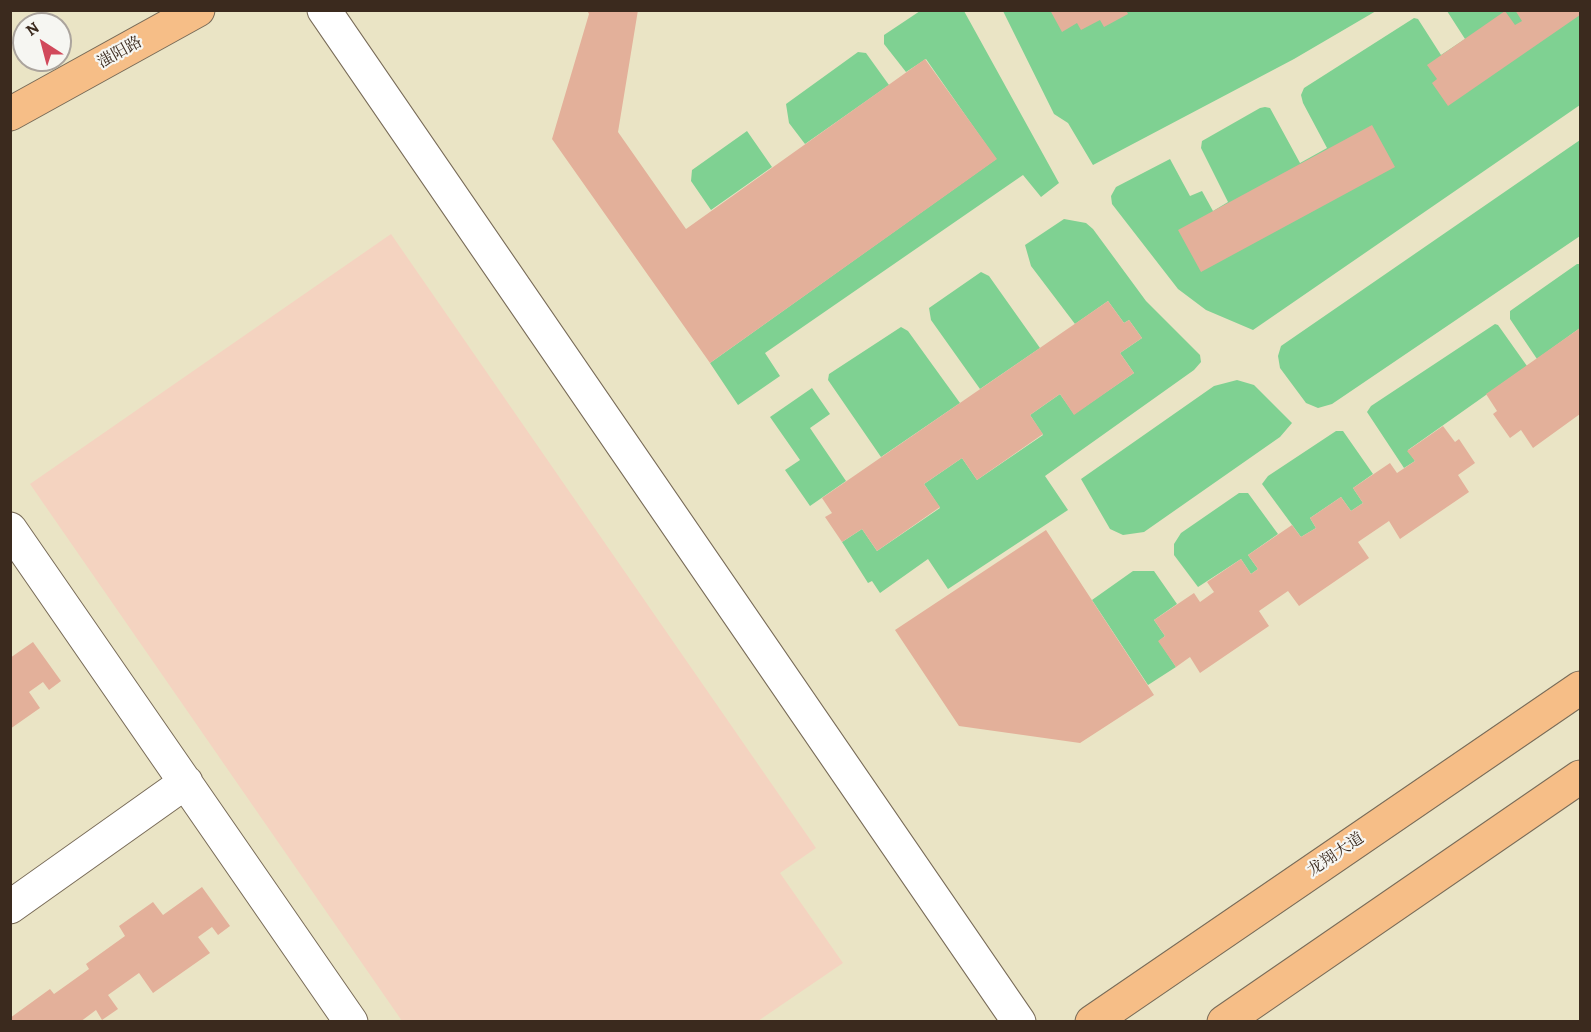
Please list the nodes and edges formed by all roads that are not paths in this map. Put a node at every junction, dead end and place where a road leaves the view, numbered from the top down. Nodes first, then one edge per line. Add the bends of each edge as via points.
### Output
1 (198, 10) edge
2 (324, 10) edge
3 (10, 114) edge
4 (10, 530) edge
5 (1581, 688) edge
6 (1581, 777) edge
7 (186, 782) junction
8 (10, 907) edge
9 (351, 1022) edge
10 (1019, 1022) edge
11 (1092, 1022) edge
12 (1224, 1022) edge

1 - 3 main road, 滍阳路
2 - 10 street
4 - 7 street
5 - 11 main road, 龙翔大道
6 - 12 main road
7 - 8 street
7 - 9 street

